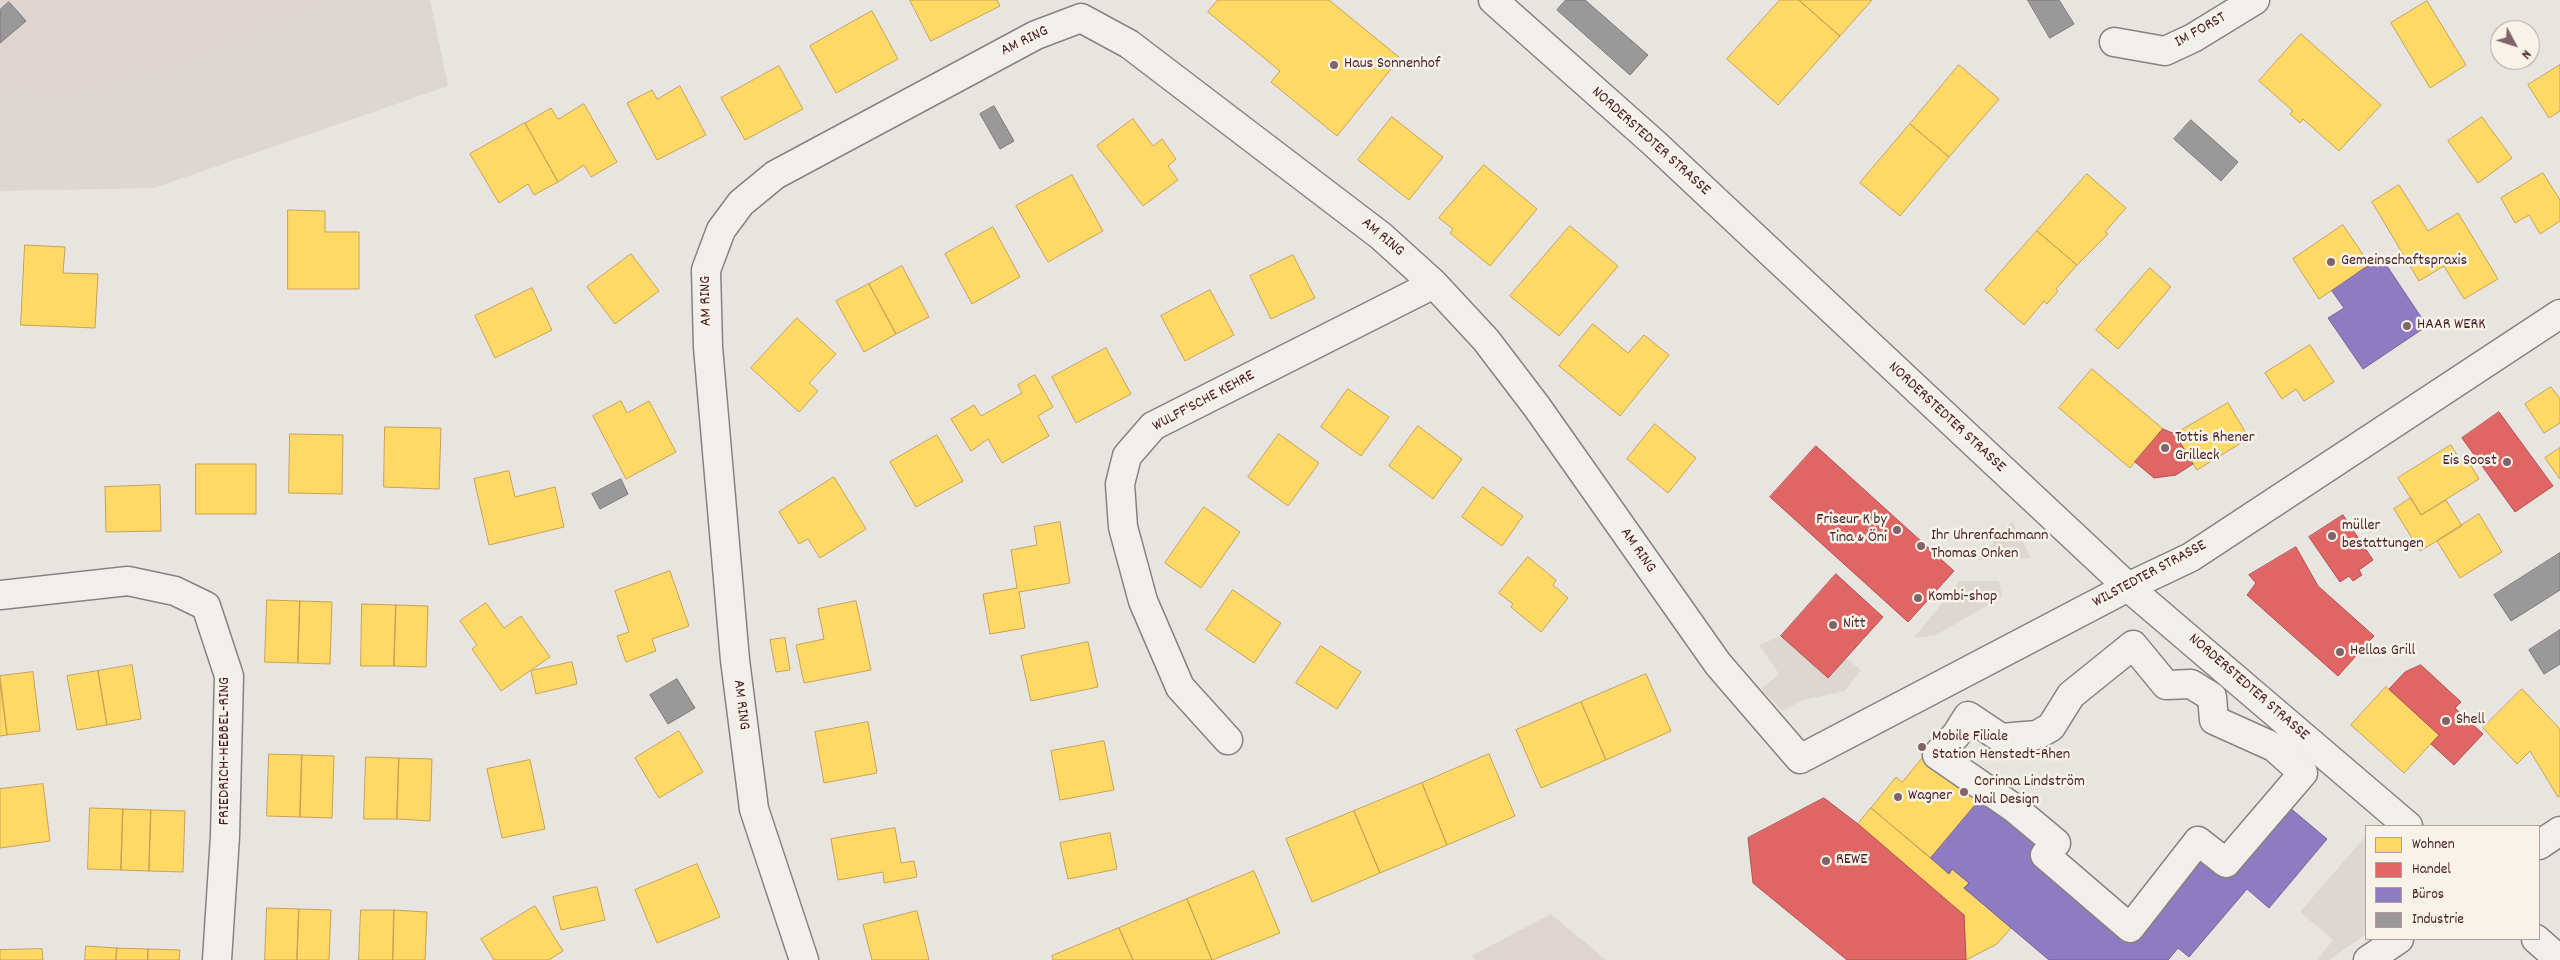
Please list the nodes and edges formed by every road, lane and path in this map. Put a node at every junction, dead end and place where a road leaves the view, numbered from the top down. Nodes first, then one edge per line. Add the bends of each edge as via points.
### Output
1 (1493, 0) edge
2 (2255, 0) edge
3 (2114, 42) dead end
4 (1434, 284) junction
5 (2560, 314) edge
6 (2128, 587) junction
7 (0, 595) edge
8 (1228, 740) dead end
9 (1800, 759) joint
10 (2303, 773) joint
11 (2407, 825) edge
12 (2560, 831) edge
13 (2540, 844) edge
14 (2398, 940) edge
15 (2537, 940) edge
16 (218, 960) edge
17 (804, 960) edge
18 (2368, 960) edge
19 (2560, 960) edge

1 - 6 street, NORDERSTEDTER STRASSE via 1654,143
2 - 3 street, IM FORST via 2166,51
4 - 8 street, WULFF'SCHE KEHRE via 1153,426 1127,456 1120,484 1123,528 1143,601 1180,686
4 - 9 street, AM RING via 1486,340 1718,664
4 - 17 street, AM RING via 1381,236 1129,44 1082,18 1036,35 776,175 741,203 721,230 706,270 708,347 735,660 754,809
5 - 6 street, WILSTEDTER STRASSE via 2191,557
6 - 9 street, WILSTEDTER STRASSE
6 - 11 street, NORDERSTEDTER STRASSE
7 - 16 street, FRIEDRICH-HEBBEL-RING via 128,581 175,592 206,606 229,676
10 - 10 street via 2226,863 2198,841 2130,928 2045,856 2056,843 2014,808 1938,755 1968,716 2001,738 2036,735 2051,727 2071,695 2133,645 2166,685 2191,684 2212,696 2214,720 2274,747
12 - 13 street
14 - 18 street
15 - 19 street

